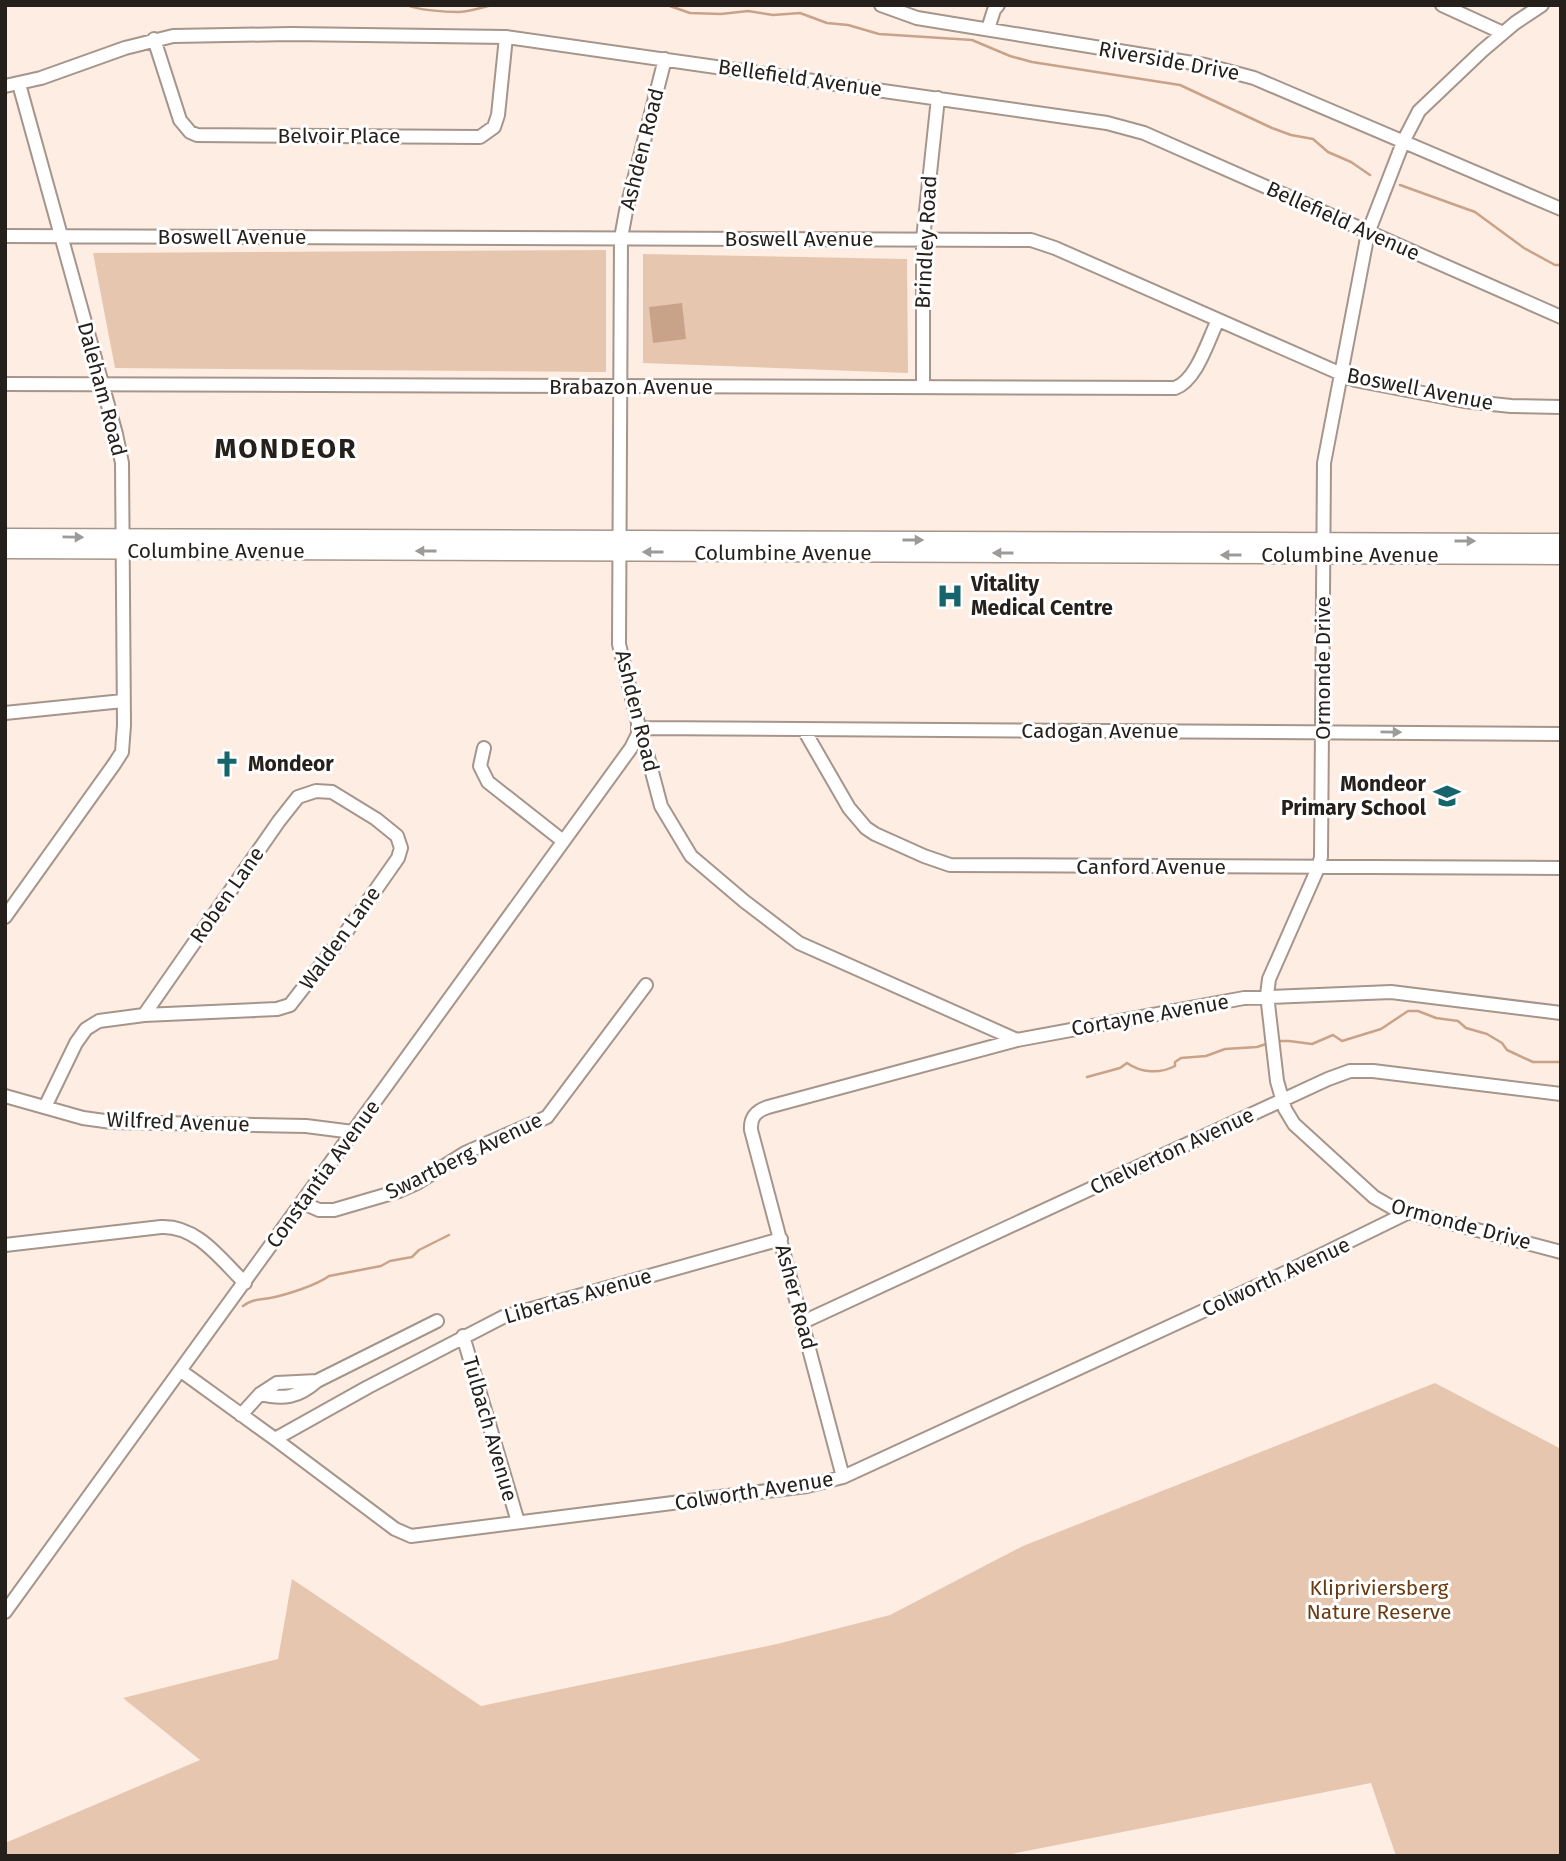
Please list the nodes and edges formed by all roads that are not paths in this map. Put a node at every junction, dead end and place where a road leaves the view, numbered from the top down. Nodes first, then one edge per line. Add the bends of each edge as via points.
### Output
1 (881, 5) edge
2 (998, 5) edge
3 (1442, 5) edge
4 (1542, 5) edge
5 (988, 29) junction
6 (1503, 33) junction
7 (506, 37) junction
8 (154, 39) junction
9 (665, 59) junction
10 (12, 85) edge
11 (938, 98) junction
12 (1404, 140) junction
13 (1561, 209) edge
14 (1368, 233) junction
15 (5, 236) edge
16 (60, 236) junction
17 (621, 238) junction
18 (923, 239) junction
19 (1561, 317) edge
20 (1218, 320) junction
21 (1340, 374) junction
22 (5, 384) edge
23 (102, 385) junction
24 (621, 387) junction
25 (923, 387) junction
26 (1561, 407) edge
27 (5, 537) edge
28 (1561, 542) edge
29 (124, 544) junction
30 (619, 545) junction
31 (1323, 548) junction
32 (1512, 548) junction
33 (5, 550) edge
34 (1561, 555) edge
35 (123, 701) junction
36 (5, 713) edge
37 (804, 730) junction
38 (639, 731) junction
39 (1322, 732) junction
40 (1561, 734) edge
41 (484, 748) dead end
42 (321, 791) joint
43 (563, 841) junction
44 (1318, 868) junction
45 (1561, 868) edge
46 (5, 917) edge
47 (646, 985) dead end
48 (1267, 995) junction
49 (1561, 1013) edge
50 (144, 1015) junction
51 (1017, 1040) junction
52 (1561, 1094) edge
53 (5, 1096) edge
54 (1282, 1101) junction
55 (45, 1107) junction
56 (751, 1118) joint
57 (353, 1132) junction
58 (303, 1203) junction
59 (1409, 1212) junction
60 (781, 1239) junction
61 (5, 1244) edge
62 (1561, 1252) edge
63 (245, 1283) junction
64 (436, 1321) dead end
65 (803, 1322) junction
66 (463, 1336) junction
67 (181, 1371) junction
68 (240, 1415) junction
69 (275, 1439) junction
70 (843, 1477) junction
71 (518, 1522) junction
72 (5, 1612) edge

1 - 5 street, Riverside Drive via 917,18
2 - 5 street
3 - 6 street
4 - 6 street, Ormonde Drive
5 - 12 street, Riverside Drive via 1224,68
6 - 12 street, Ormonde Drive via 1424,105
7 - 8 street, Bellefield Avenue via 197,34
7 - 8 street, Belvoir Place via 498,115 494,127 480,136 197,135 180,120
7 - 9 street, Bellefield Avenue
8 - 10 street, Bellefield Avenue
9 - 11 street, Bellefield Avenue
9 - 17 street, Ashden Road
10 - 16 street, Daleham Road
11 - 14 street, Bellefield Avenue via 1132,128
11 - 18 street, Brindley Road
12 - 13 street, Riverside Drive
12 - 14 street, Ormonde Drive
14 - 19 street, Bellefield Avenue
14 - 21 street, Ormonde Drive
15 - 16 street, Boswell Avenue
16 - 17 street, Boswell Avenue
16 - 23 street, Daleham Road
17 - 18 street, Boswell Avenue
17 - 24 street, Ashden Road
18 - 20 street, Boswell Avenue via 1042,242
18 - 25 street, Brindley Road
20 - 21 street, Boswell Avenue
20 - 25 street, Brabazon Avenue via 1193,373 1175,388
21 - 26 street, Boswell Avenue via 1464,401
21 - 31 street, Ormonde Drive via 1324,463
22 - 23 street, Brabazon Avenue
23 - 24 street, Brabazon Avenue
23 - 29 street, Daleham Road via 122,463
24 - 25 street, Brabazon Avenue
24 - 30 street, Ashden Road
27 -> 29 main road, Columbine Avenue
28 - 32 main road, Columbine Avenue
29 - 30 main road, Columbine Avenue
29 - 33 main road, Columbine Avenue
29 - 35 street, Daleham Road
30 - 31 main road, Columbine Avenue
30 - 38 street, Ashden Road via 619,644
31 - 32 main road, Columbine Avenue
31 - 39 street, Ormonde Drive
32 - 34 main road, Columbine Avenue
35 - 36 street
35 - 46 street, Daleham Road via 119,757
37 - 38 street, Cadogan Avenue
37 - 39 street, Cadogan Avenue
37 - 44 street, Canford Avenue via 859,821 875,834 942,864
38 - 43 street, Constantia Avenue
38 - 51 street, Ashden Road via 662,806 683,845 744,901 799,943
39 -> 40 street, Cadogan Avenue
39 - 44 street, Ormonde Drive via 1323,835
41 - 43 street via 480,766 488,782
42 - 50 street, Roben Lane via 293,802
42 - 50 street, Walden Lane via 337,794 376,819 397,836 401,851 298,996 277,1009
43 - 57 street, Constantia Avenue
44 - 45 street, Canford Avenue
44 - 48 street, Ormonde Drive via 1276,959
47 - 58 street, Swartberg Avenue via 548,1117 465,1153 399,1191 334,1210
48 - 49 street, Cortayne Avenue via 1391,992
48 - 51 street, Cortayne Avenue
48 - 54 street, Ormonde Drive
50 - 55 street, Walden Lane via 111,1018 86,1029 65,1061
51 - 56 street, Cortayne Avenue via 764,1108
52 - 54 street, Chelverton Avenue via 1357,1070
53 - 55 street, Wilfred Avenue
54 - 59 street, Ormonde Drive via 1294,1124 1374,1197 1386,1206
54 - 65 street, Chelverton Avenue
55 - 57 street, Wilfred Avenue via 112,1122 306,1126
56 - 60 street, Asher Road
57 - 58 street, Constantia Avenue
58 - 63 street, Constantia Avenue
59 - 62 street, Ormonde Drive
59 - 70 street, Colworth Avenue
60 - 65 street, Asher Road
60 - 66 street, Libertas Avenue via 517,1311
61 - 63 street via 180,1228 194,1235
63 - 67 street, Constantia Avenue
64 - 68 street via 306,1390 286,1398 260,1394
65 - 70 street, Asher Road
66 - 69 street, Libertas Avenue
66 - 71 street, Tulbach Avenue
67 - 68 street, Colworth Avenue
67 - 72 street, Constantia Avenue
68 - 69 street, Colworth Avenue
69 - 71 street, Colworth Avenue via 405,1534 418,1537
70 - 71 street, Colworth Avenue via 807,1486

